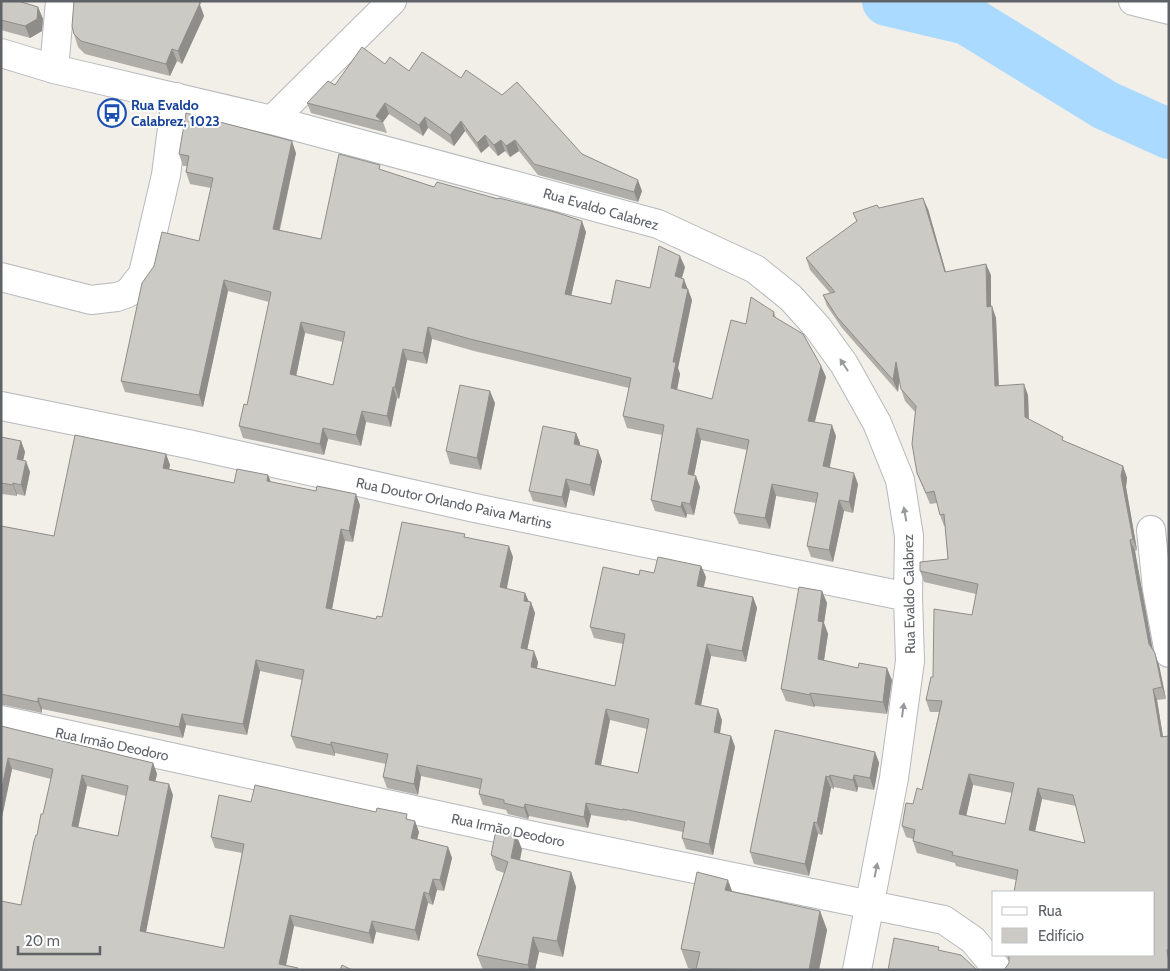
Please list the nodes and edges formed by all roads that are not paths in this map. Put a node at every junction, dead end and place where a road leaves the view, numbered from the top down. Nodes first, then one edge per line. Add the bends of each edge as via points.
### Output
1 (60, 1) edge
2 (392, 1) edge
3 (1133, 1) edge
4 (1169, 10) edge
5 (1, 53) edge
6 (54, 69) junction
7 (176, 97) junction
8 (272, 120) junction
9 (1, 277) edge
10 (1, 406) edge
11 (1151, 530) dead end
12 (908, 598) junction
13 (1169, 652) edge
14 (1, 720) edge
15 (869, 904) junction
16 (857, 970) edge
17 (998, 970) edge

1 - 6 street
2 - 8 street
3 - 4 street
5 - 6 street, Rua Evaldo Calabrez
6 - 7 street, Rua Evaldo Calabrez
7 - 8 street, Rua Evaldo Calabrez
7 - 9 street via 166,175 143,274 128,293 91,300
12 -> 8 street, Rua Evaldo Calabrez via 909,536 900,480 877,423 844,364 818,328 791,298 755,269 658,224
10 - 12 street, Rua Doutor Orlando Paiva Martins
11 - 13 street via 1157,590
15 -> 12 street, Rua Evaldo Calabrez via 894,778 910,661
14 - 15 street, Rua Irmão Deodoro via 543,838
15 - 16 street, Rua Evaldo Calabrez
15 - 17 street, Rua Irmão Deodoro via 944,920 973,940

